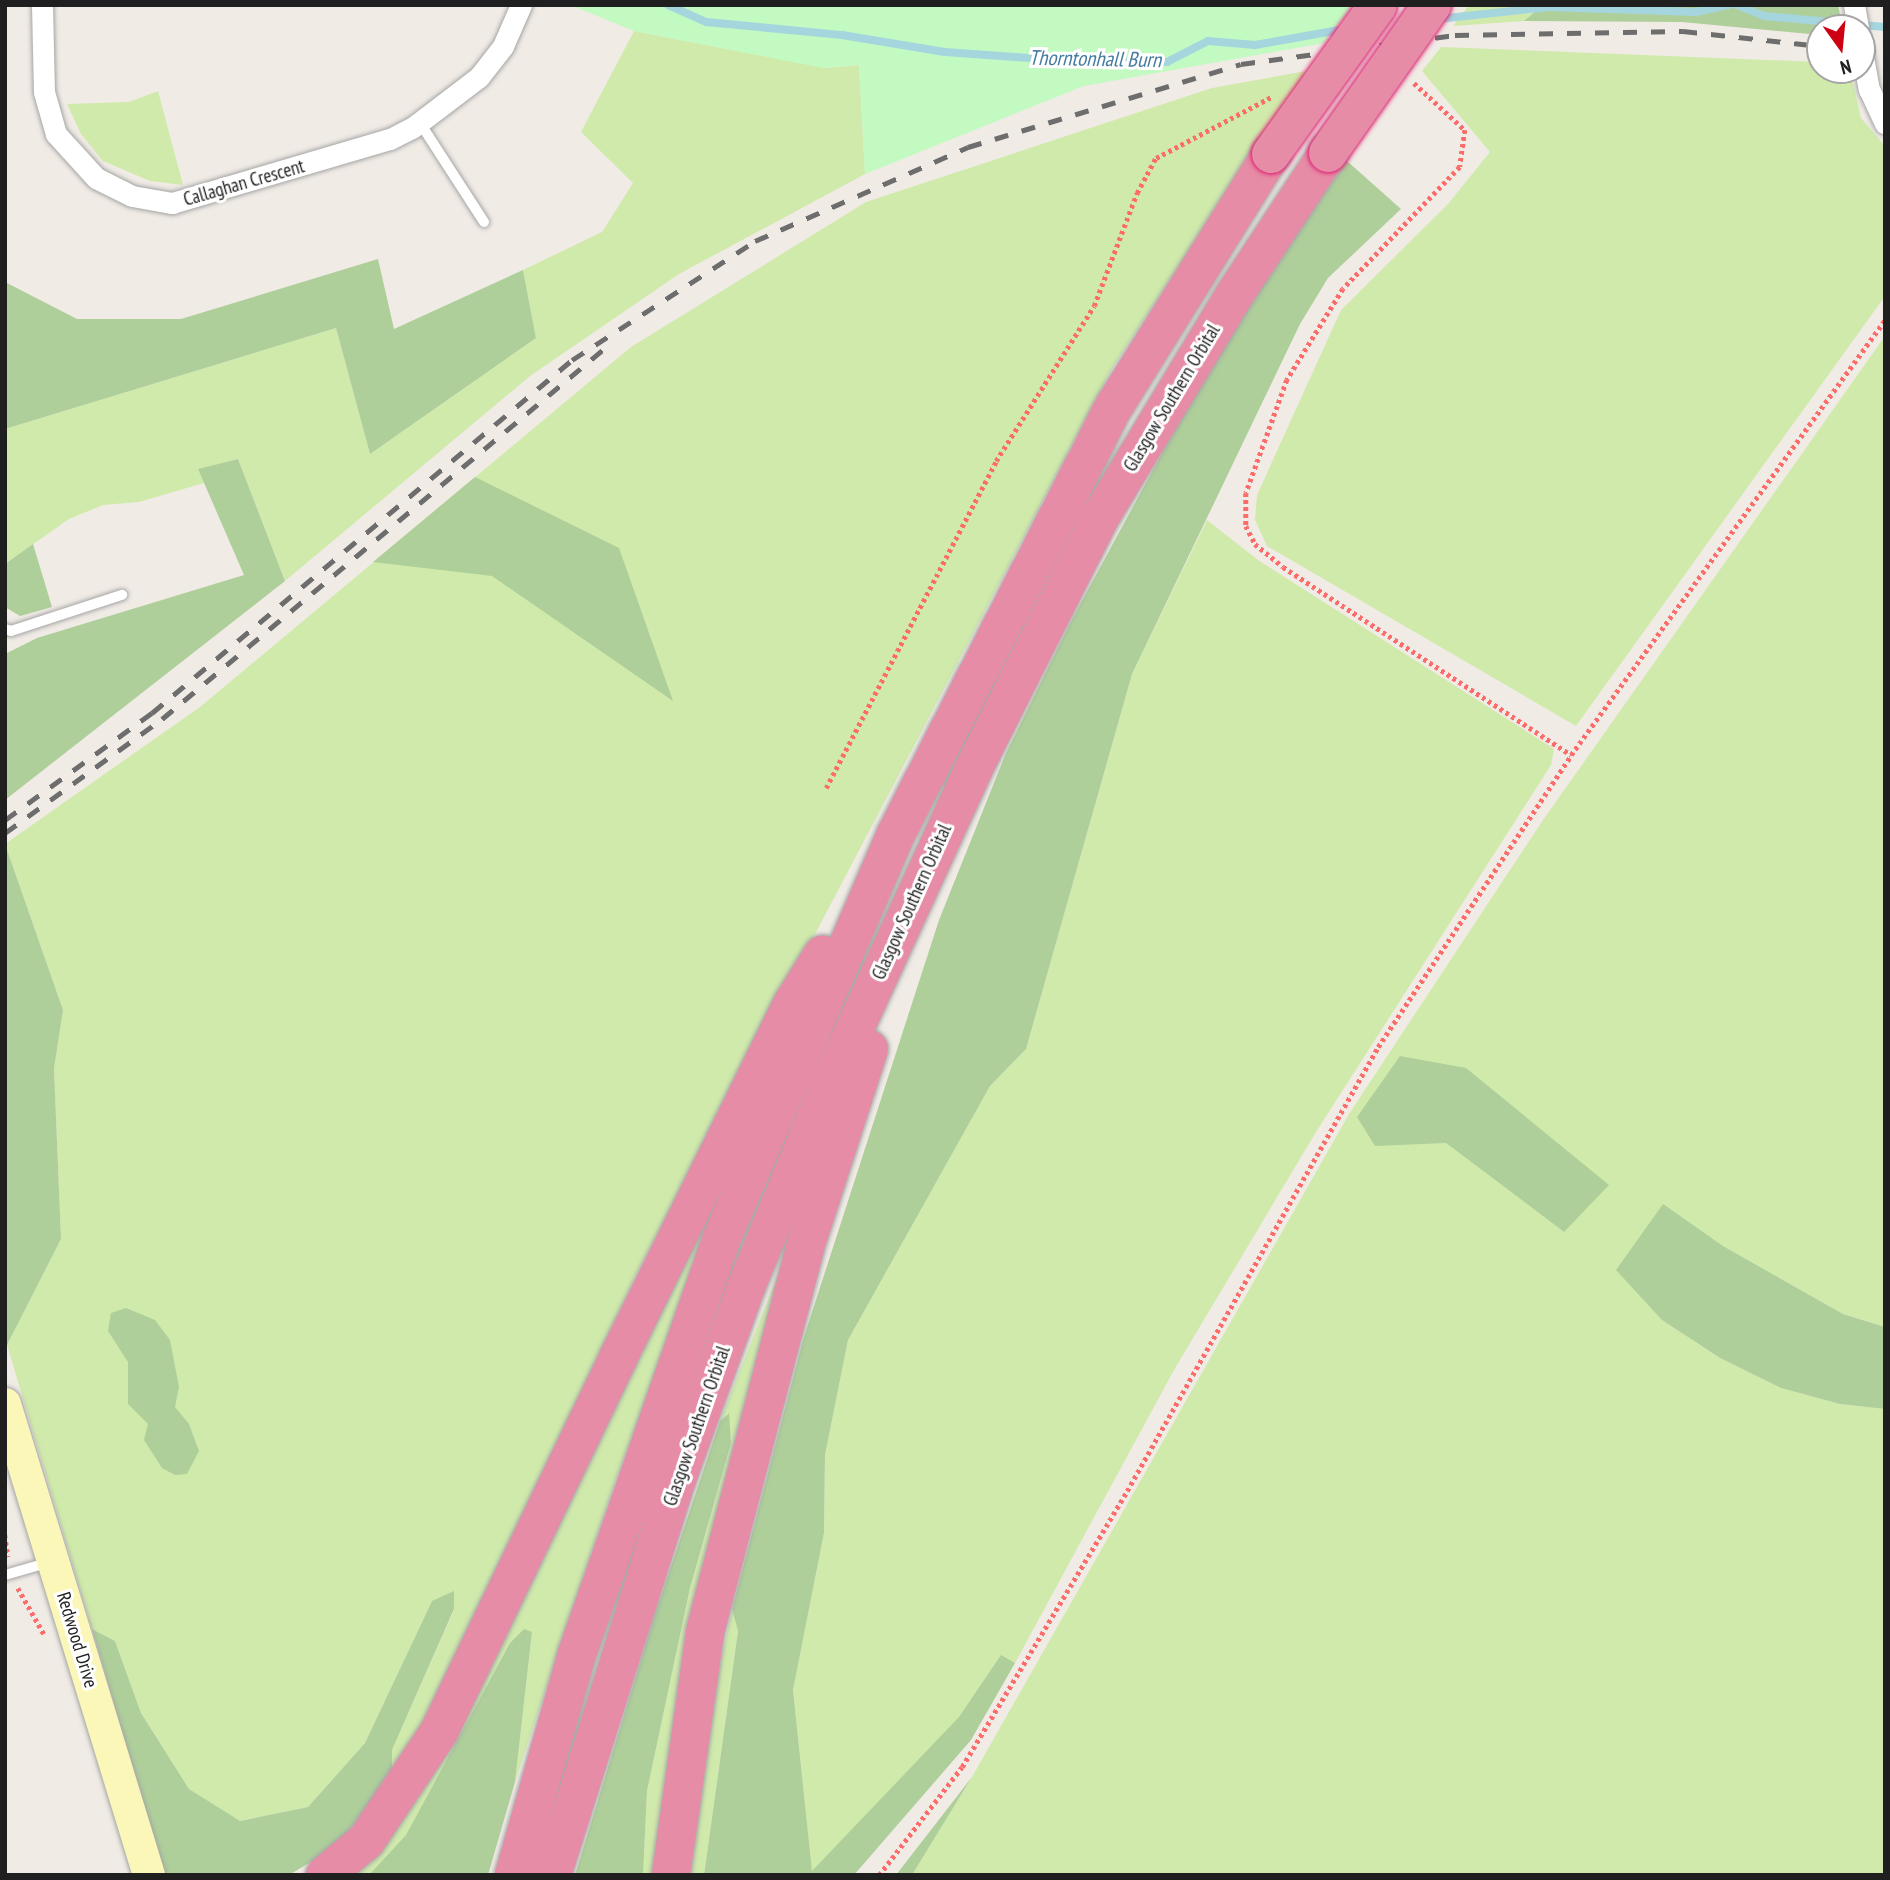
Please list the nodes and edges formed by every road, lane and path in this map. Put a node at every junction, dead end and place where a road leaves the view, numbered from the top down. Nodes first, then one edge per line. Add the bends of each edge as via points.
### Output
1 (42, 5) edge
2 (521, 5) edge
3 (1378, 5) edge
4 (1432, 5) edge
5 (1409, 80) dead end
6 (1868, 84) edge
7 (1281, 92) dead end
8 (420, 123) junction
9 (1885, 123) edge
10 (484, 222) dead end
11 (1885, 320) edge
12 (122, 595) dead end
13 (5, 629) edge
14 (1571, 755) junction
15 (826, 788) dead end
16 (897, 832) junction
17 (931, 861) junction
18 (5, 1404) edge
19 (5, 1537) edge
20 (53, 1561) junction
21 (8, 1575) edge
22 (47, 1639) dead end
23 (149, 1875) edge
24 (325, 1875) edge
25 (514, 1875) edge
26 (552, 1875) edge
27 (671, 1875) edge
28 (879, 1875) edge

1 - 8 street, Callaghan Crescent via 44,92 57,134 96,178 132,196 159,203 185,201 390,139
2 - 8 street, Callaghan Crescent via 503,46 479,77
3 - 16 highway, Glasgow Southern Orbital, bridge via 1271,154 1115,405
4 - 17 highway, Glasgow Southern Orbital, bridge via 1235,294 1101,516
5 - 14 path via 1465,130 1460,167 1343,289 1287,380 1246,493 1246,526 1255,544 1283,567
6 - 9 street
7 - 15 path via 1156,158 1137,193 1094,306 996,461
8 - 10 lane
11 - 14 path
12 - 13 lane via 11,631
14 - 28 path via 1378,1047 1127,1491 962,1767
16 - 24 highway via 793,1003 439,1732 366,1841
16 - 25 highway, Glasgow Southern Orbital via 722,1238 577,1654
17 - 26 highway, Glasgow Southern Orbital via 834,1074 746,1287 617,1659
17 - 27 highway via 805,1247 752,1438 705,1632
18 - 20 street, Redwood Drive
19 - 21 path
20 - 21 lane
20 - 23 street, Redwood Drive
21 - 22 path

